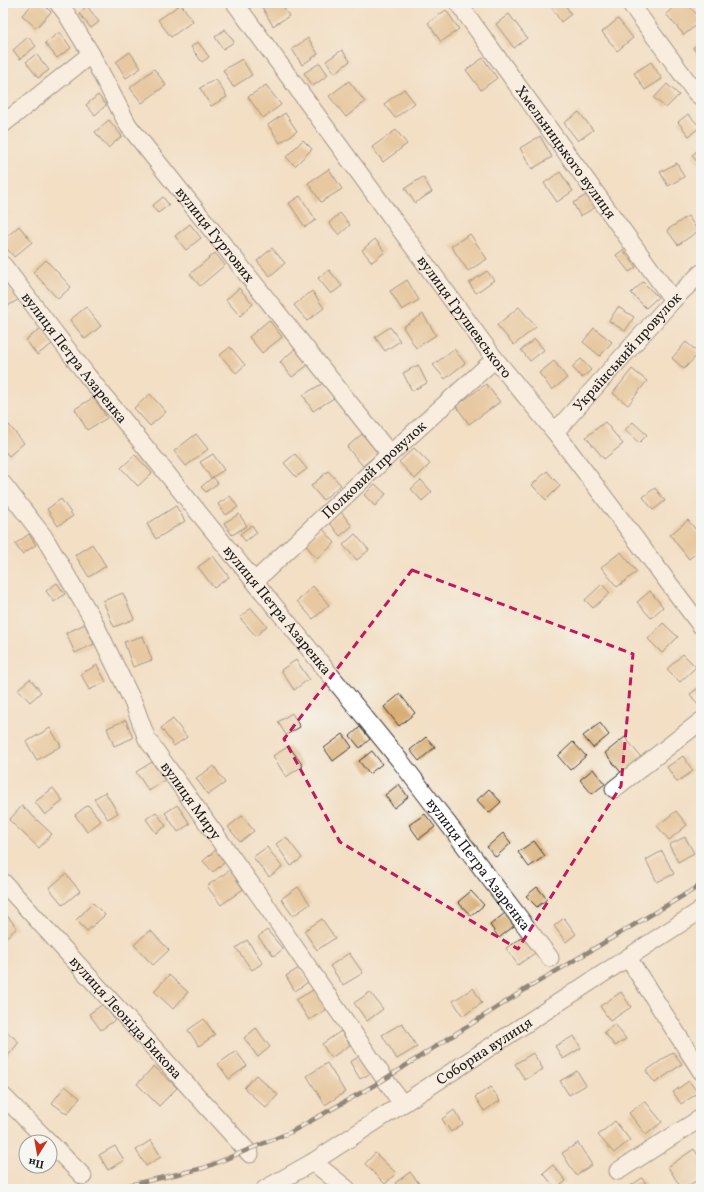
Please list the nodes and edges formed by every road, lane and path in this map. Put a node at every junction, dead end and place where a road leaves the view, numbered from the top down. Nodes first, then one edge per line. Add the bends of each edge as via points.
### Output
1 (58, 3) edge
2 (235, 3) edge
3 (458, 3) edge
4 (630, 3) edge
5 (91, 54) junction
6 (701, 97) edge
7 (3, 124) edge
8 (3, 265) edge
9 (701, 273) edge
10 (674, 300) junction
11 (495, 359) junction
12 (555, 432) junction
13 (390, 454) junction
14 (3, 484) edge
15 (255, 582) junction
16 (701, 626) edge
17 (701, 721) edge
18 (614, 789) dead end
19 (3, 882) edge
20 (701, 910) edge
21 (550, 958) dead end
22 (628, 958) junction
23 (701, 1071) edge
24 (3, 1096) edge
25 (402, 1104) junction
26 (701, 1118) edge
27 (42, 1134) edge
28 (58, 1150) edge
29 (250, 1154) dead end
30 (314, 1162) junction
31 (618, 1171) dead end
32 (83, 1176) dead end
33 (265, 1189) edge
34 (347, 1189) edge

1 - 5 street, вулиця Гуртових
2 - 11 street, вулиця Грушевського
3 - 10 street, Хмельницького вулиця
4 - 6 street
5 - 7 street
5 - 13 street, вулиця Гуртових via 128,125
8 - 15 street, вулиця Петра Азаренка via 86,374
9 - 10 street, Український провулок
10 - 12 street, Український провулок
11 - 12 street, вулиця Грушевського
11 - 13 street, Полковий провулок
12 - 16 street, вулиця Грушевського
13 - 15 street, Полковий провулок
14 - 25 street, вулиця Миру via 44,536 92,618 148,739
15 - 21 street, вулиця Петра Азаренка via 401,762
17 - 18 street
19 - 29 street, вулиця Леоніда Бикова
20 - 22 street, Соборна вулиця
22 - 23 street
22 - 25 street, Соборна вулиця
24 - 27 street
25 - 30 street, Соборна вулиця
26 - 31 street
28 - 32 street
30 - 33 street, Соборна вулиця
30 - 34 street

